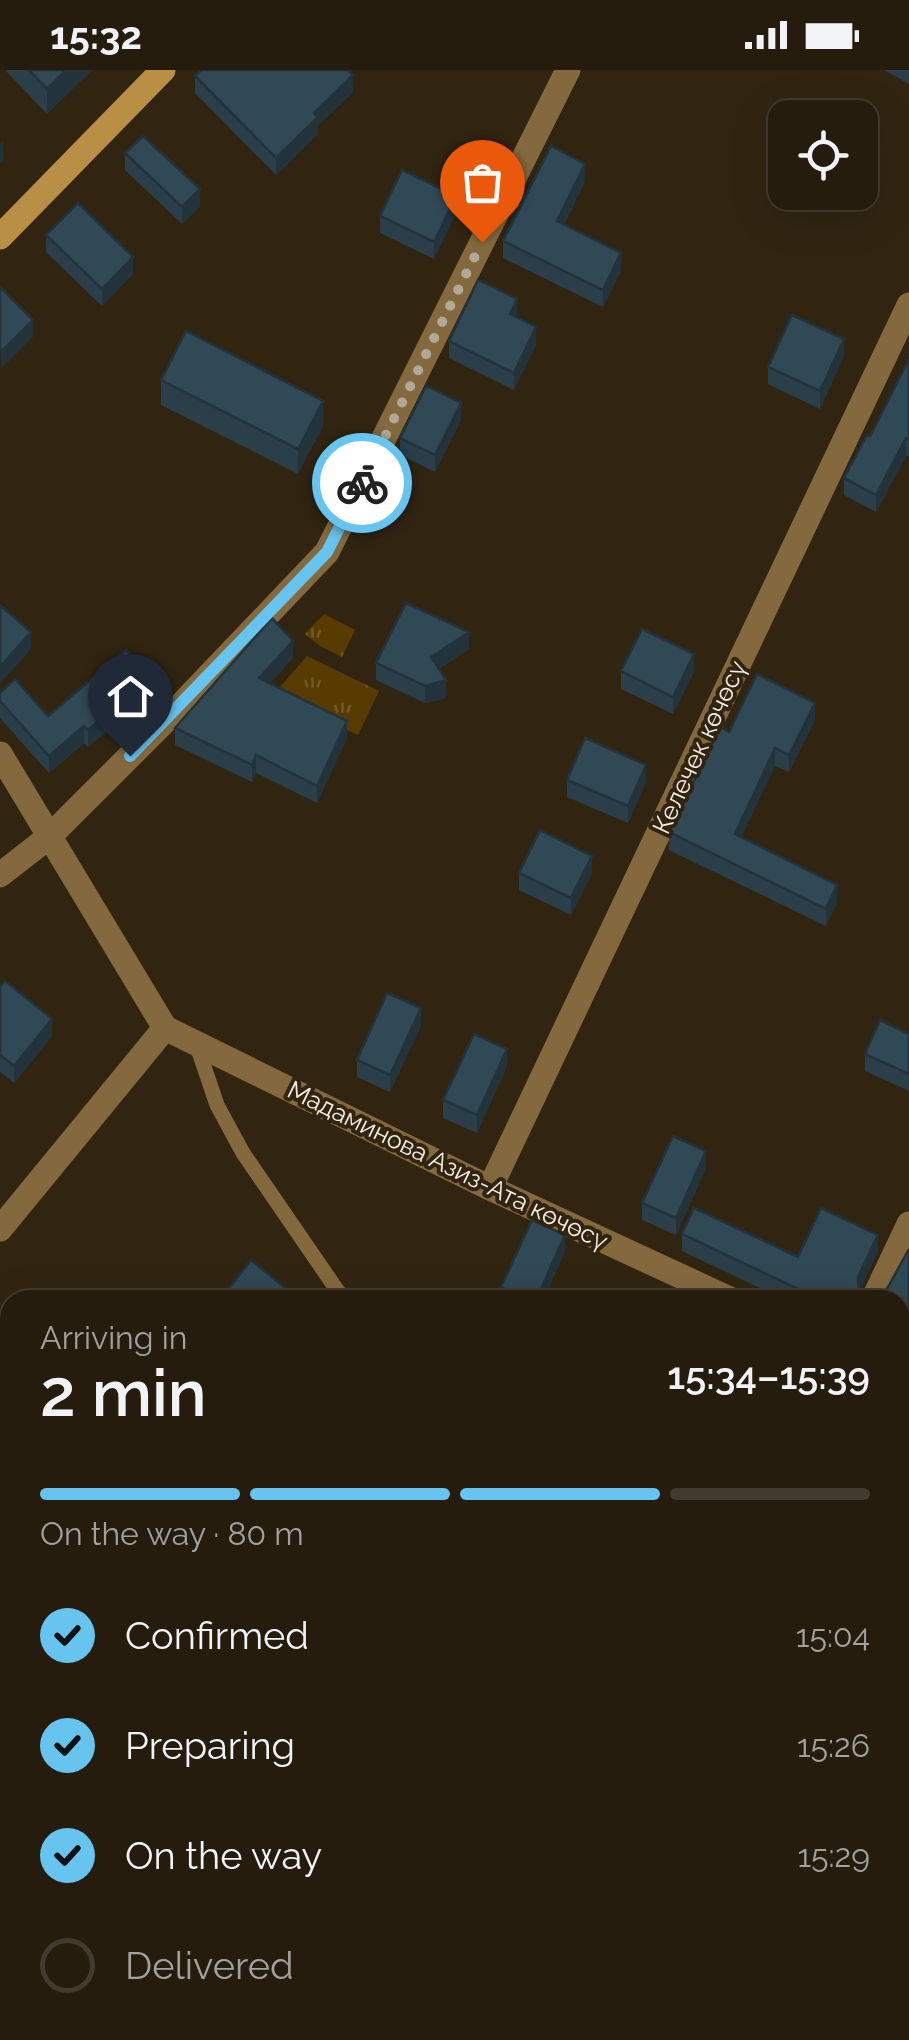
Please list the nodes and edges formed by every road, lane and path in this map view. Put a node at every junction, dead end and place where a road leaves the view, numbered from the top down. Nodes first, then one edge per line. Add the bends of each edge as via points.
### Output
1 (163, 70) edge
2 (568, 70) edge
3 (0, 237) edge
4 (909, 305) edge
5 (0, 754) edge
6 (50, 836) junction
7 (0, 875) edge
8 (166, 1028) junction
9 (196, 1043) junction
10 (490, 1188) junction
11 (909, 1224) edge
12 (0, 1229) edge
13 (336, 1290) edge
14 (710, 1290) edge
15 (878, 1290) edge

1 - 3 main road
2 - 6 street via 327,552
4 - 10 street, Келечек көчөсү
5 - 6 street
6 - 7 street
6 - 8 street
8 - 9 street, Мадаминова Азиз-Ата көчөсү
8 - 12 street
9 - 10 street, Мадаминова Азиз-Ата көчөсү
9 - 13 lane via 243,1153
10 - 14 street, Мадаминова Азиз-Ата көчөсү
11 - 15 street

